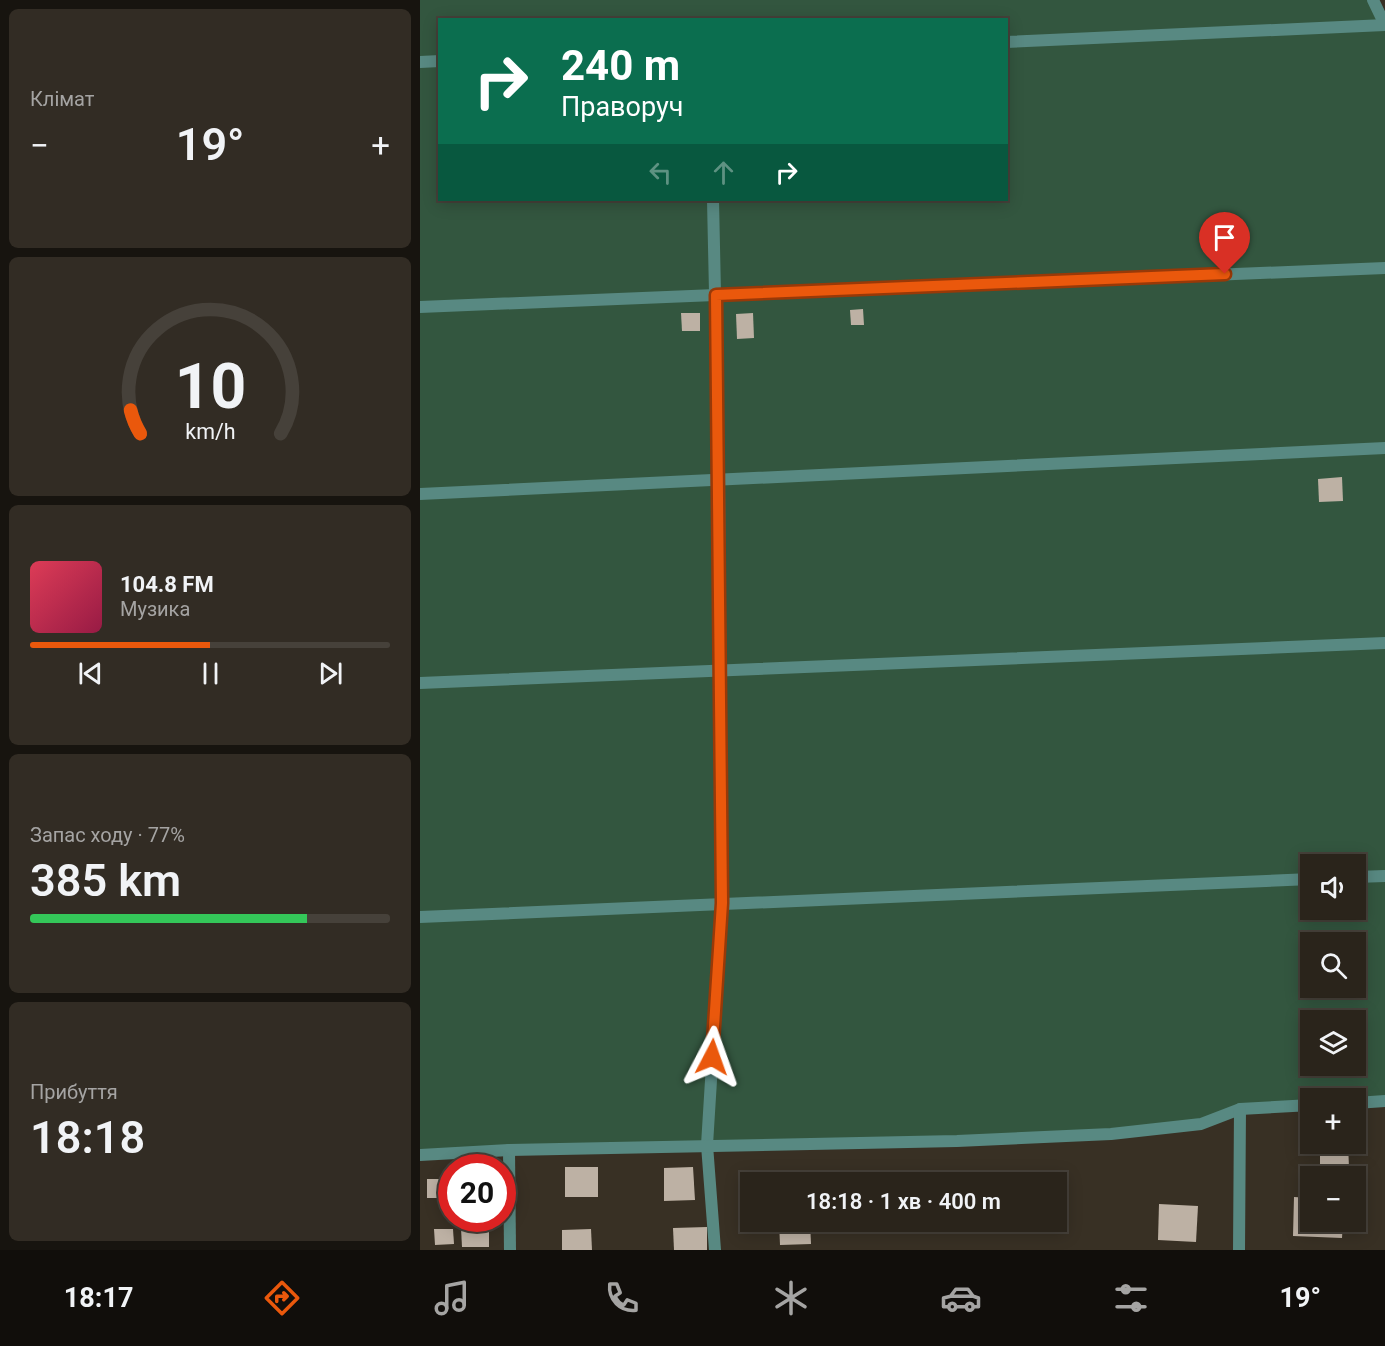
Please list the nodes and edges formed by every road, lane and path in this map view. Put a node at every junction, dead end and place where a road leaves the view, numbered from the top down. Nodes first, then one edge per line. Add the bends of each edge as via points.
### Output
1 (1373, 0) edge
2 (1385, 25) edge
3 (1008, 42) edge
4 (438, 61) edge
5 (420, 62) edge
6 (713, 201) edge
7 (1385, 268) edge
8 (716, 295) junction
9 (420, 307) edge
10 (1385, 448) edge
11 (719, 479) junction
12 (420, 494) edge
13 (1385, 643) edge
14 (721, 671) junction
15 (420, 683) edge
16 (1385, 876) edge
17 (1366, 877) edge
18 (1300, 879) edge
19 (722, 903) junction
20 (420, 917) edge
21 (1385, 1101) edge
22 (1366, 1102) edge
23 (1300, 1106) edge
24 (1240, 1109) junction
25 (706, 1145) junction
26 (509, 1150) junction
27 (420, 1155) edge
28 (510, 1250) edge
29 (715, 1250) edge
30 (1239, 1250) edge

1 - 2 street
2 - 3 street
4 - 5 street
6 - 8 street
7 - 8 street
8 - 9 street
8 - 11 street
10 - 11 street
11 - 12 street
11 - 14 street
13 - 14 street
14 - 15 street
14 - 19 street
16 - 17 street
18 - 19 street
19 - 20 street
19 - 25 street
21 - 22 street
23 - 24 street
24 - 25 street via 1201,1124 1111,1134
24 - 30 street
25 - 26 street
25 - 29 street
26 - 27 street
26 - 28 street

